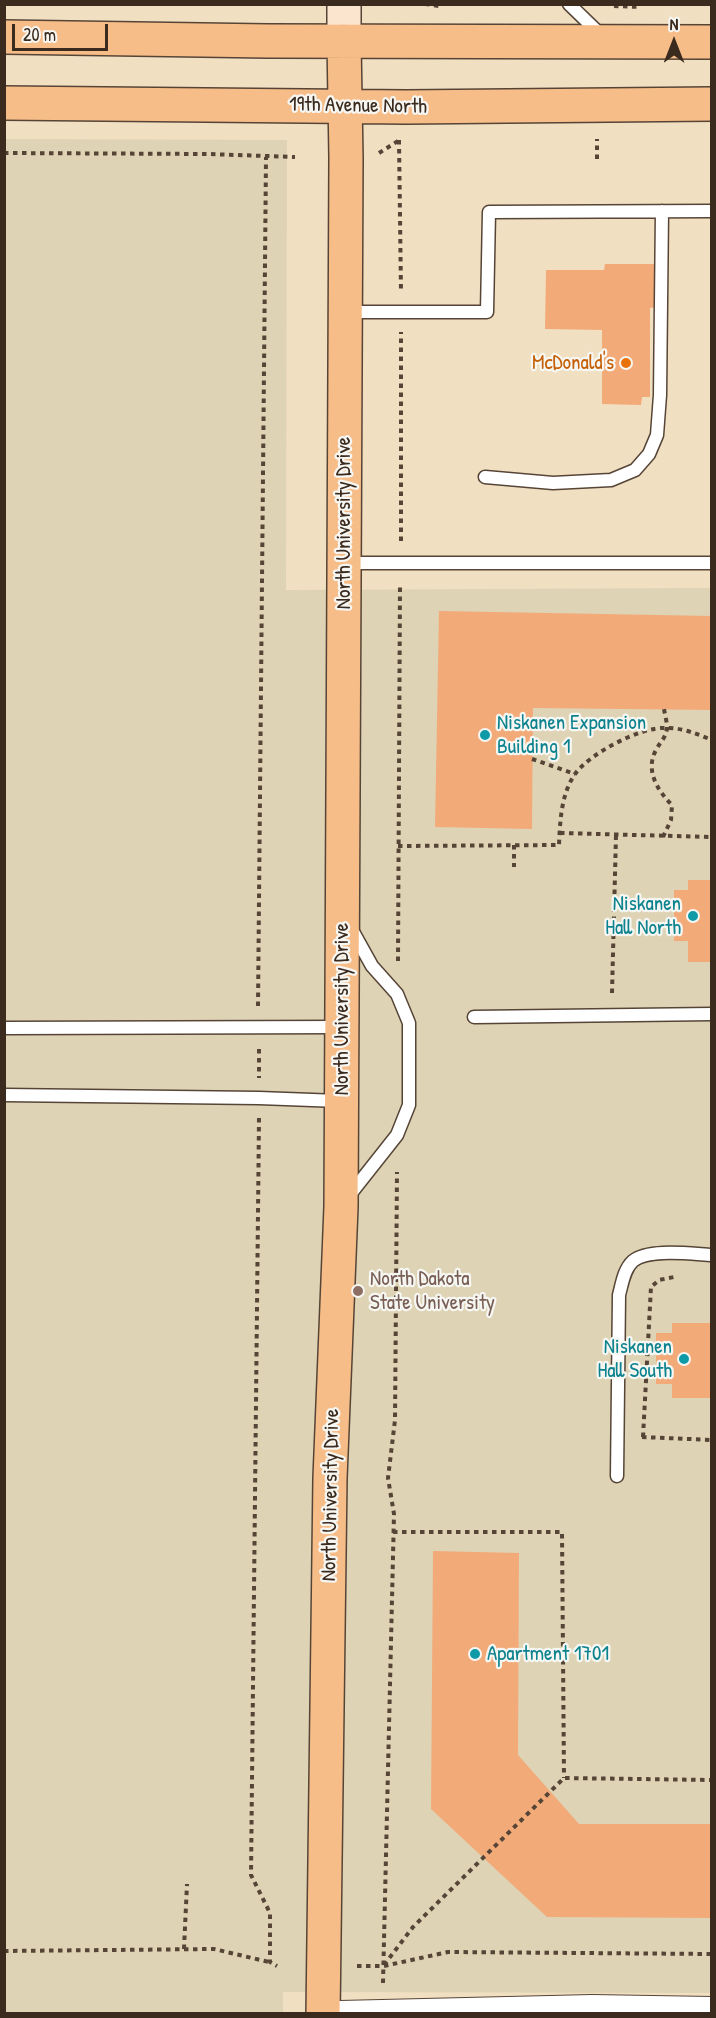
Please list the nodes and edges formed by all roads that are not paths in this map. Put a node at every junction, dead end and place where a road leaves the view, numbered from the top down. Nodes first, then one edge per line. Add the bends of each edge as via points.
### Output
1 (344, 4) edge
2 (569, 4) edge
3 (4, 37) edge
4 (344, 41) junction
5 (607, 41) junction
6 (711, 42) edge
7 (4, 103) edge
8 (711, 104) edge
9 (344, 106) junction
10 (711, 211) edge
11 (662, 212) junction
12 (345, 312) junction
13 (485, 477) dead end
14 (344, 563) junction
15 (711, 563) edge
16 (342, 913) junction
17 (711, 1014) edge
18 (474, 1017) dead end
19 (342, 1027) junction
20 (4, 1028) edge
21 (4, 1095) edge
22 (342, 1101) junction
23 (341, 1207) junction
24 (711, 1255) edge
25 (617, 1476) dead end
26 (711, 2010) edge
27 (592, 2011) edge
28 (323, 2013) edge
29 (340, 2013) edge

1 - 4 main road, North University Drive
2 - 5 lane
3 - 4 main road
4 - 5 main road
4 - 9 main road, North University Drive
5 - 6 main road
7 - 9 main road, 19th Avenue North
8 - 9 main road, 19th Avenue North
9 - 12 main road, North University Drive
10 - 11 lane
11 - 12 lane via 489,212 487,312
11 - 13 lane via 660,395 657,435 649,454 635,470 611,480 553,483
12 - 14 main road, North University Drive
14 - 15 lane
14 - 16 main road, North University Drive
16 - 19 main road, North University Drive
16 - 23 lane via 372,966 398,994 410,1023 409,1106 397,1135
17 - 18 lane
19 - 20 lane
19 - 22 main road, North University Drive
21 - 22 lane
22 - 23 main road, North University Drive
23 - 28 main road, North University Drive via 330,1478
24 - 25 lane via 652,1253 633,1260 625,1274 619,1295
26 - 27 street
27 - 29 street

